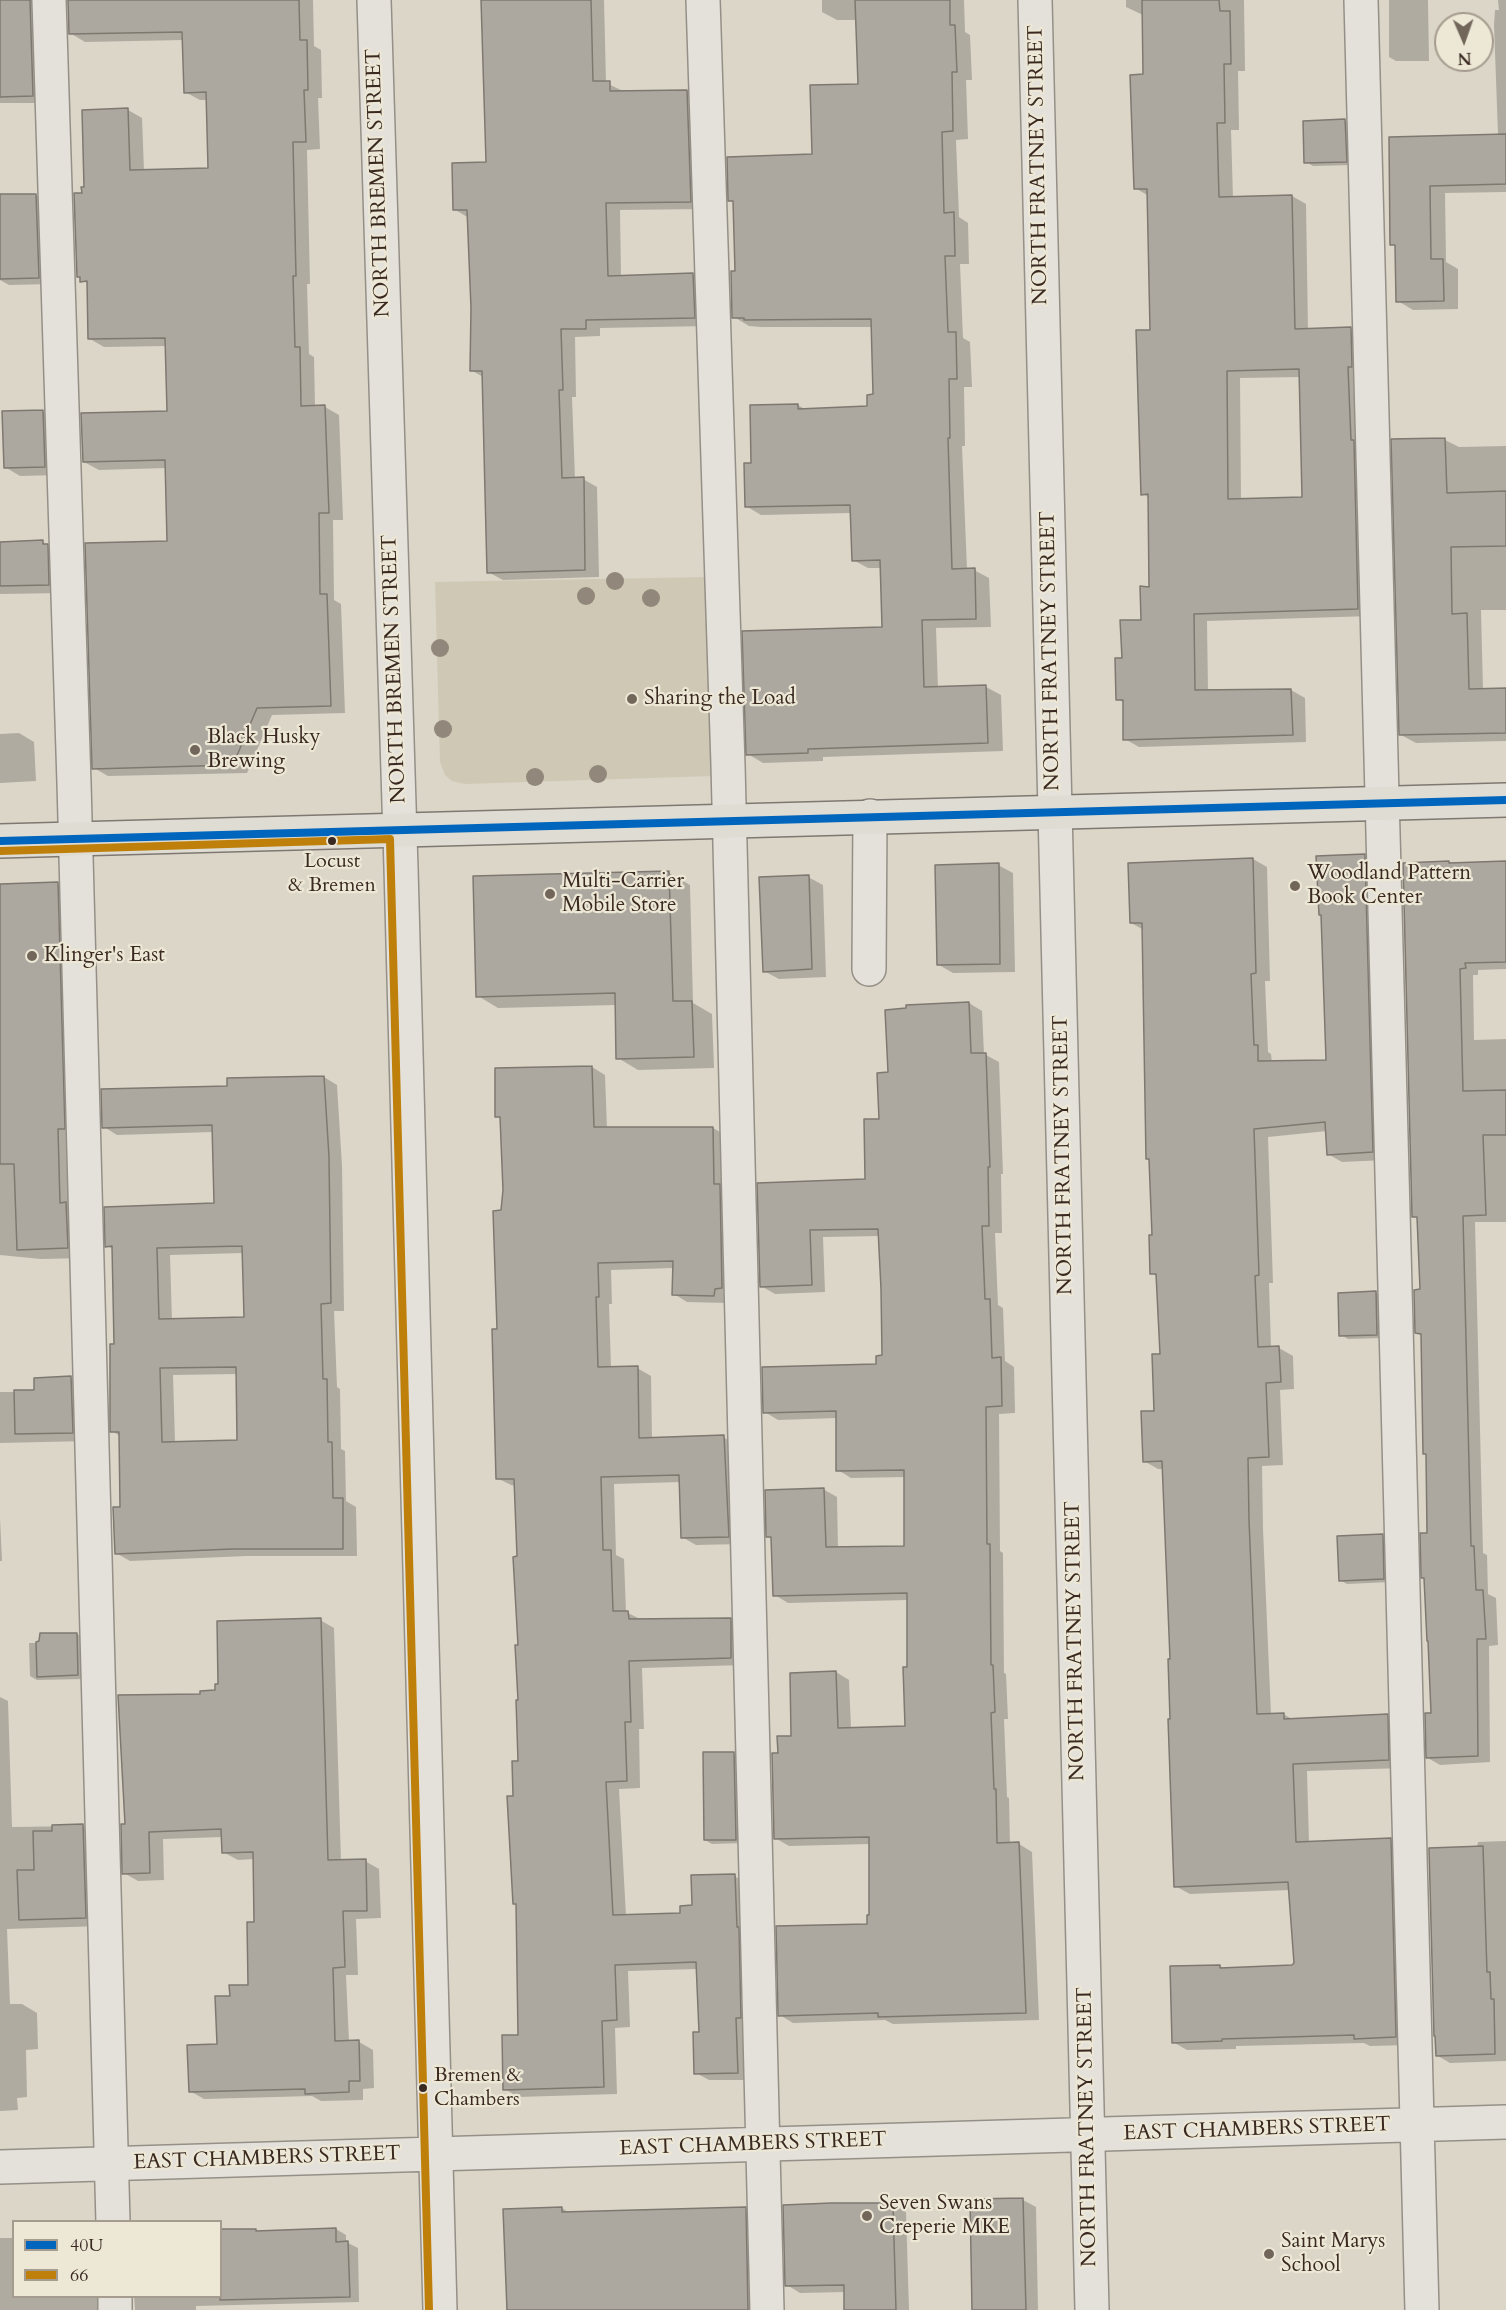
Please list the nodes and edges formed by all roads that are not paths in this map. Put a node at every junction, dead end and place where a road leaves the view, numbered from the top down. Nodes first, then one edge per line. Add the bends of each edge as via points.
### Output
1 (49, 0) edge
2 (374, 0) edge
3 (703, 0) edge
4 (1035, 0) edge
5 (1361, 0) edge
6 (1506, 800) edge
7 (1383, 803) junction
8 (1055, 811) junction
9 (870, 816) junction
10 (729, 820) junction
11 (400, 828) junction
12 (75, 838) junction
13 (0, 841) edge
14 (869, 969) dead end
15 (1506, 2122) edge
16 (1417, 2125) junction
17 (1088, 2135) junction
18 (762, 2145) junction
19 (436, 2155) junction
20 (111, 2164) junction
21 (0, 2167) edge
22 (113, 2220) edge
23 (440, 2310) edge
24 (767, 2310) edge
25 (1092, 2310) edge
26 (1422, 2310) edge

1 - 12 street
2 - 11 street, NORTH BREMEN STREET
3 - 10 street
4 - 8 street, NORTH FRATNEY STREET
5 - 7 street
6 - 7 main road
7 - 8 main road
7 - 16 street
8 - 9 main road
8 - 17 street, NORTH FRATNEY STREET
9 - 10 main road
9 - 14 street
10 - 11 main road
10 - 18 street
11 - 12 main road
11 - 19 street, NORTH BREMEN STREET
12 - 13 main road
12 - 20 street
15 - 16 street, EAST CHAMBERS STREET
16 - 17 street, EAST CHAMBERS STREET
16 - 26 street
17 - 18 street, EAST CHAMBERS STREET
17 - 25 street, NORTH FRATNEY STREET
18 - 19 street, EAST CHAMBERS STREET
18 - 24 street
19 - 20 street, EAST CHAMBERS STREET
19 - 23 street, NORTH BREMEN STREET
20 - 21 street, EAST CHAMBERS STREET
20 - 22 street

